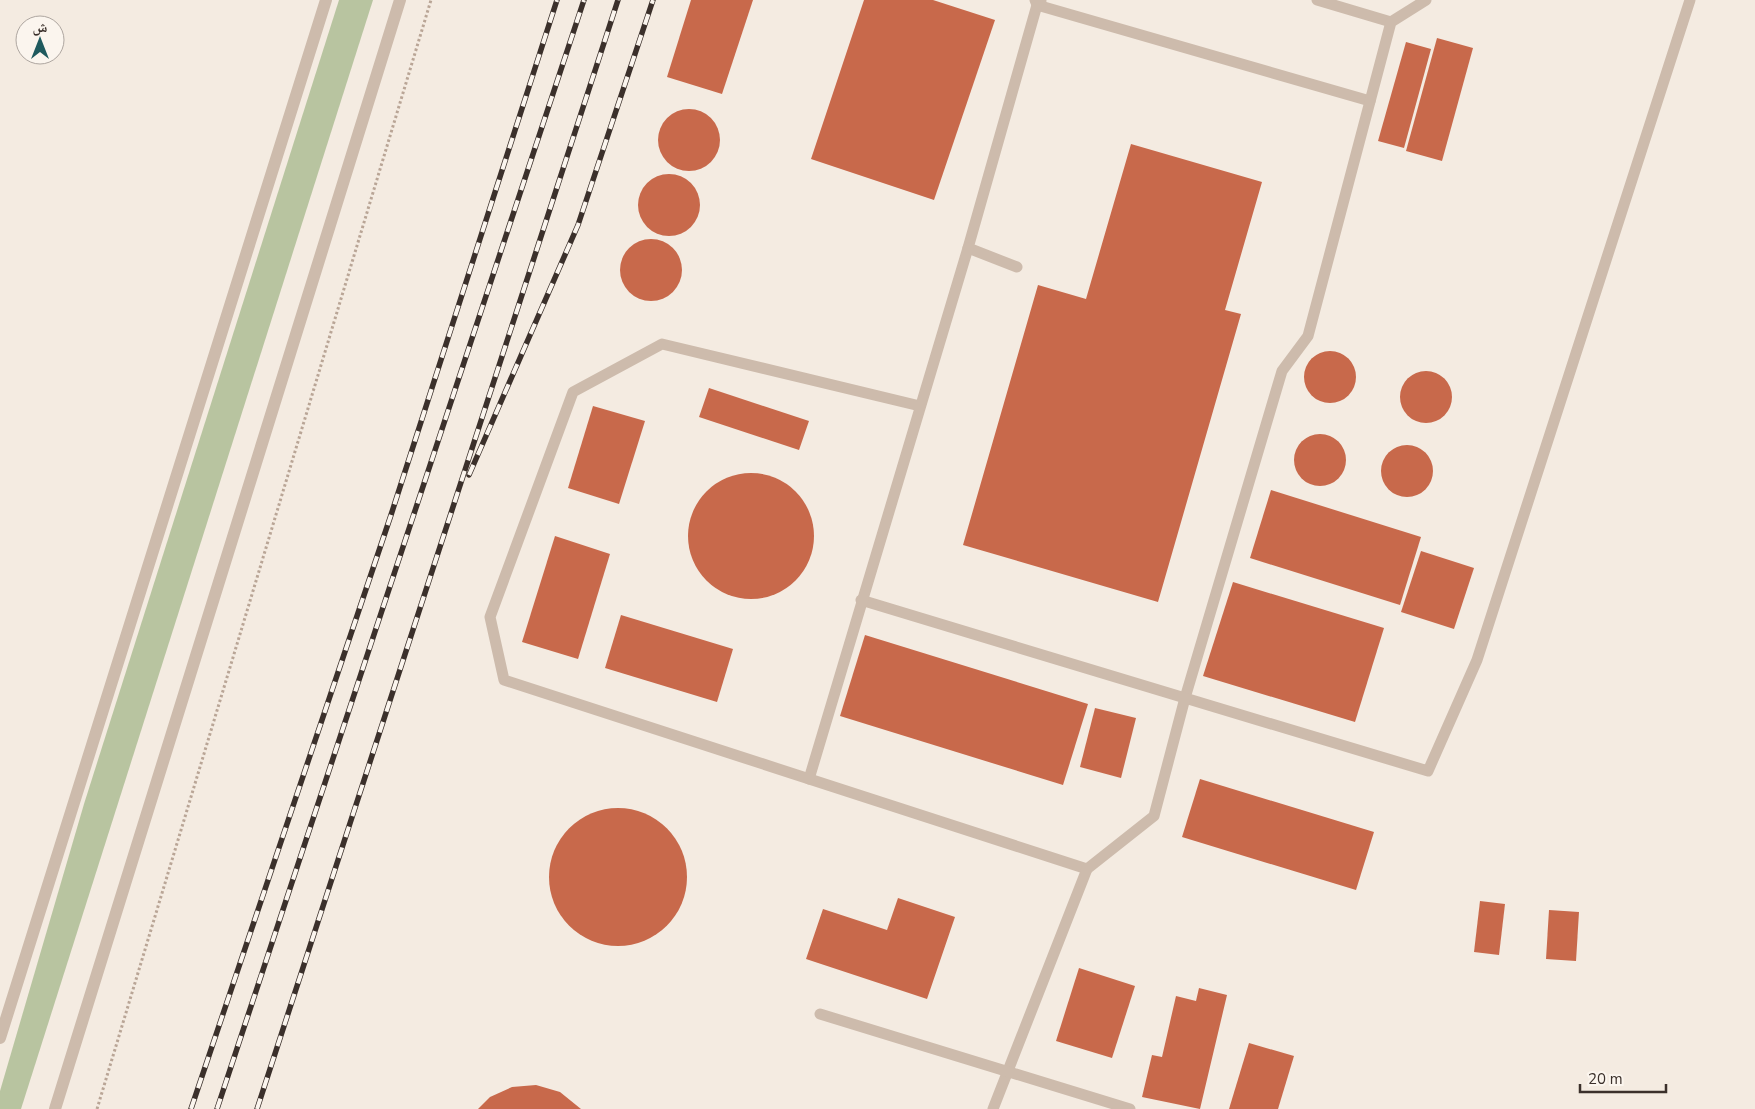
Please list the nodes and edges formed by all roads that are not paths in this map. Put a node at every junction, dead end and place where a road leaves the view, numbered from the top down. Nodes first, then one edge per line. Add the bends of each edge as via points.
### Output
1 (326, 0) edge
2 (400, 0) edge
3 (1317, 0) edge
4 (1426, 0) edge
5 (1690, 0) edge
6 (1038, 2) edge
7 (1391, 22) junction
8 (1370, 101) junction
9 (968, 248) junction
10 (1017, 267) dead end
11 (920, 406) junction
12 (861, 600) junction
13 (1185, 698) junction
14 (809, 779) junction
15 (1086, 870) junction
16 (820, 1014) dead end
17 (0, 1038) edge
18 (1007, 1071) junction
19 (55, 1109) edge
20 (993, 1109) edge
21 (1130, 1109) edge

1 - 17 street
2 - 19 street
3 - 7 lane
4 - 7 lane
5 - 13 lane via 1477,660 1428,771
6 - 8 lane
6 - 9 lane
7 - 8 lane
8 - 13 lane via 1308,336 1282,371
9 - 10 lane
9 - 11 lane
11 - 12 lane
11 - 14 lane via 662,344 572,392 490,617 504,680
12 - 13 lane
12 - 14 lane
13 - 15 lane via 1154,816
14 - 15 lane
15 - 18 lane
16 - 18 lane
18 - 20 lane
18 - 21 lane

